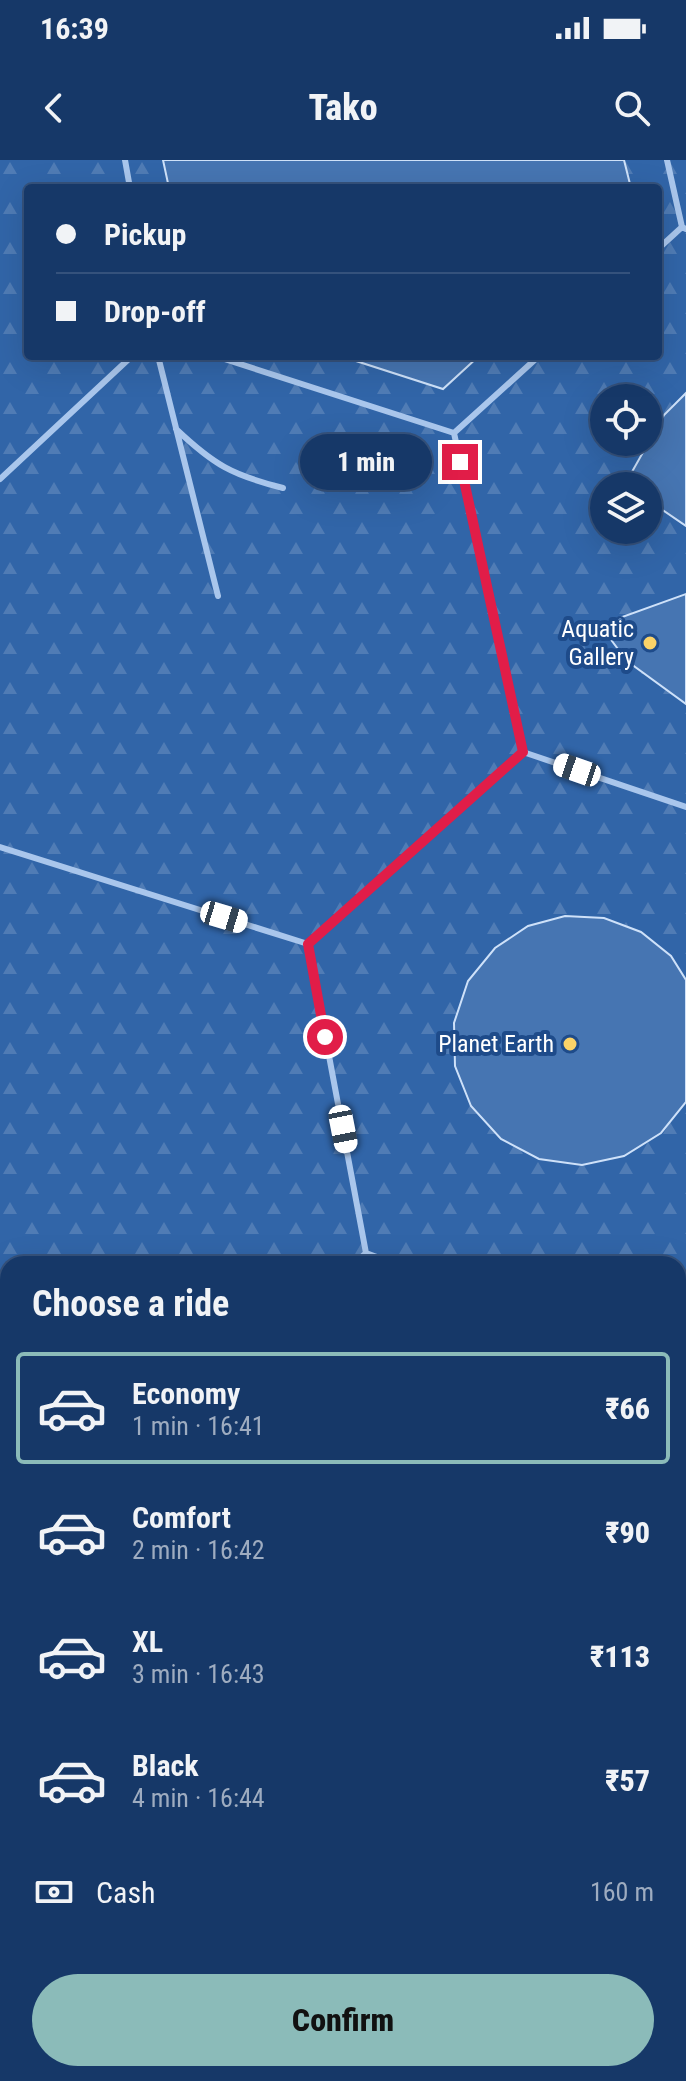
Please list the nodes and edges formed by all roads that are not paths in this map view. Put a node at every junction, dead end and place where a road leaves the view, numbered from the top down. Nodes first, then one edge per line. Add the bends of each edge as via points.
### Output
1 (125, 160) edge
2 (667, 160) edge
3 (129, 184) edge
4 (684, 228) edge
5 (662, 246) edge
6 (128, 360) edge
7 (159, 360) edge
8 (227, 360) edge
9 (535, 360) edge
10 (176, 429) junction
11 (454, 433) junction
12 (0, 479) edge
13 (283, 488) dead end
14 (218, 596) dead end
15 (523, 752) junction
16 (686, 807) edge
17 (0, 847) edge
18 (308, 944) junction
19 (366, 1253) junction
20 (363, 1256) edge
21 (374, 1256) edge

1 - 3 lane
2 - 4 lane
4 - 5 lane
6 - 12 lane
7 - 10 lane
8 - 11 lane
9 - 11 lane
10 - 13 lane via 210,461
10 - 14 lane
11 - 15 lane
15 - 16 lane
15 - 18 lane
17 - 18 lane
18 - 19 lane
19 - 20 lane
19 - 21 lane

